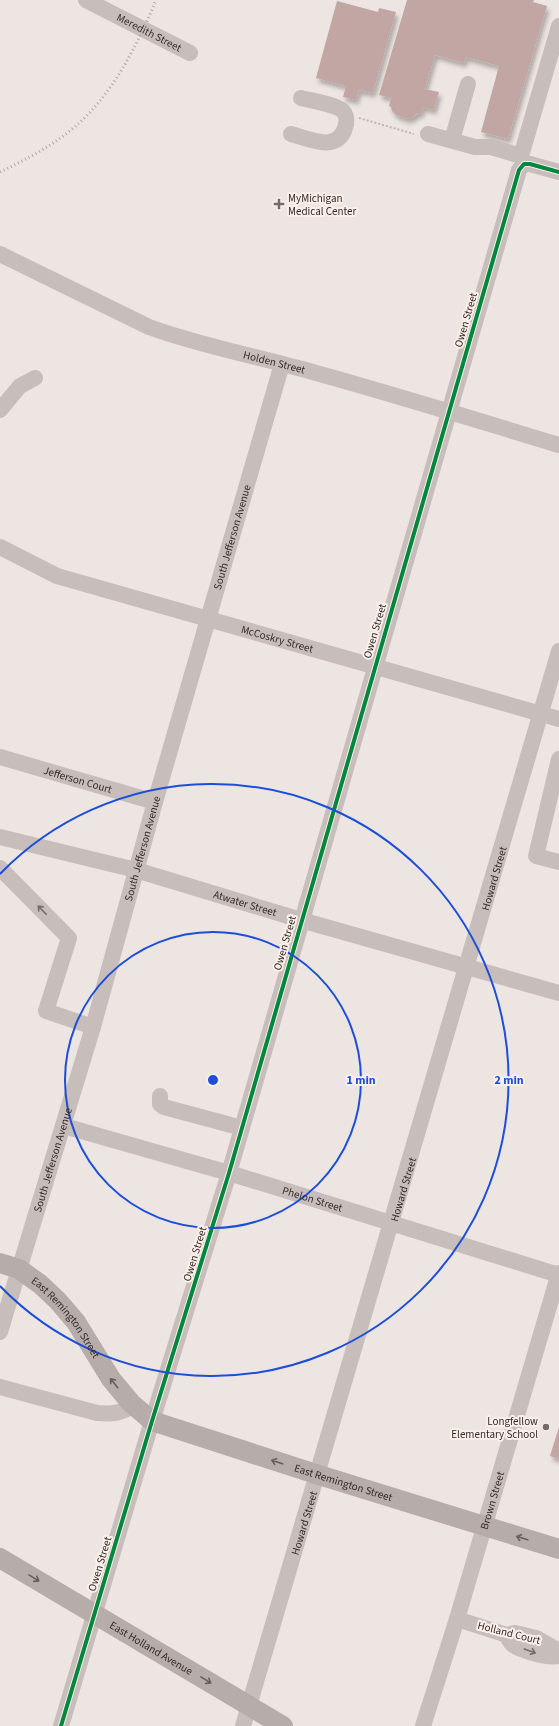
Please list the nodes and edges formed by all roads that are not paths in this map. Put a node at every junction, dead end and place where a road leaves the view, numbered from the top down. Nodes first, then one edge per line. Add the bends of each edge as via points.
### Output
1 (86, 0) edge
2 (559, 26) edge
3 (190, 53) dead end
4 (468, 84) dead end
5 (302, 98) dead end
6 (291, 134) dead end
7 (421, 134) road end
8 (452, 140) junction
9 (522, 160) junction
10 (559, 172) edge
11 (0, 254) edge
12 (282, 364) junction
13 (35, 378) dead end
14 (0, 410) edge
15 (448, 412) junction
16 (559, 445) edge
17 (0, 547) edge
18 (208, 619) junction
19 (559, 651) edge
20 (374, 666) junction
21 (541, 714) junction
22 (559, 719) edge
23 (0, 757) edge
24 (559, 759) edge
25 (155, 802) junction
26 (0, 837) edge
27 (559, 862) edge
28 (0, 868) edge
29 (136, 870) junction
30 (301, 920) junction
31 (469, 967) junction
32 (559, 993) edge
33 (93, 1027) junction
34 (160, 1096) dead end
35 (64, 1126) junction
36 (242, 1128) junction
37 (229, 1173) junction
38 (393, 1224) junction
39 (0, 1263) edge
40 (19, 1269) junction
41 (559, 1274) edge
42 (553, 1314) edge
43 (0, 1332) edge
44 (0, 1386) edge
45 (134, 1405) junction
46 (152, 1421) junction
47 (319, 1475) junction
48 (483, 1526) junction
49 (559, 1549) edge
50 (0, 1558) edge
51 (94, 1614) junction
52 (457, 1619) junction
53 (507, 1635) junction
54 (559, 1651) edge
55 (559, 1656) edge
56 (249, 1706) junction
57 (61, 1726) edge
58 (243, 1726) edge
59 (283, 1726) edge
60 (423, 1726) edge

1 - 3 street, Meredith Street
2 - 9 street, Owen Street
4 - 8 street
5 - 6 street via 343,111 347,119 345,130 337,141 330,143
7 - 8 street
8 - 9 street via 491,147
9 - 10 street
9 - 15 street, Owen Street
11 - 12 street, Holden Street via 171,336
12 - 15 street, Holden Street
12 - 18 street, South Jefferson Avenue
13 - 14 street via 20,386
15 - 16 street, Holden Street
15 - 20 street, Owen Street
17 - 18 street, McCoskry Street via 57,576
18 - 20 street, McCoskry Street
18 - 25 street, South Jefferson Avenue
19 - 21 street, Howard Street
20 - 21 street, McCoskry Street
20 - 30 street, Owen Street
21 - 22 street, McCoskry Street
21 - 31 street, Howard Street
23 - 25 street, Jefferson Court
24 - 27 street via 536,856
25 - 29 street, South Jefferson Avenue
26 - 29 street, Atwater Street
33 -> 28 street via 46,1011 69,938
29 - 30 street, Atwater Street
29 - 33 street, South Jefferson Avenue
30 - 31 street, Atwater Street
30 - 36 street, Owen Street
31 - 32 street, Atwater Street
31 - 38 street, Howard Street
33 - 35 street, South Jefferson Avenue
34 - 36 street via 160,1104 164,1107
35 - 37 street, Phelon Street
35 - 40 street, South Jefferson Avenue
36 - 37 street, Owen Street
37 - 38 street, Phelon Street
37 - 46 street, Owen Street
38 - 41 street, Phelon Street
38 - 47 street, Howard Street
39 - 40 main road, East Remington Street
40 - 43 street, South Jefferson Avenue
45 -> 40 main road, East Remington Street via 111,1379 76,1322 40,1284
41 - 42 street, Brown Street
42 - 48 street, Brown Street
44 - 45 street via 97,1413 125,1412
45 - 46 main road, East Remington Street
47 -> 46 main road, East Remington Street
46 - 51 street, Owen Street
47 - 48 main road, East Remington Street
47 - 56 street, Howard Street
49 -> 48 main road, East Remington Street
48 - 52 street, Brown Street
50 -> 51 main road, East Holland Avenue
51 -> 56 main road, East Holland Avenue
51 - 57 street, Owen Street
52 - 53 street, Holland Court
52 - 60 street, Brown Street
53 - 54 street, Holland Court via 515,1633 536,1638
53 -> 55 street via 512,1644 532,1653
56 - 58 street, Howard Street
56 - 59 main road, East Holland Avenue

